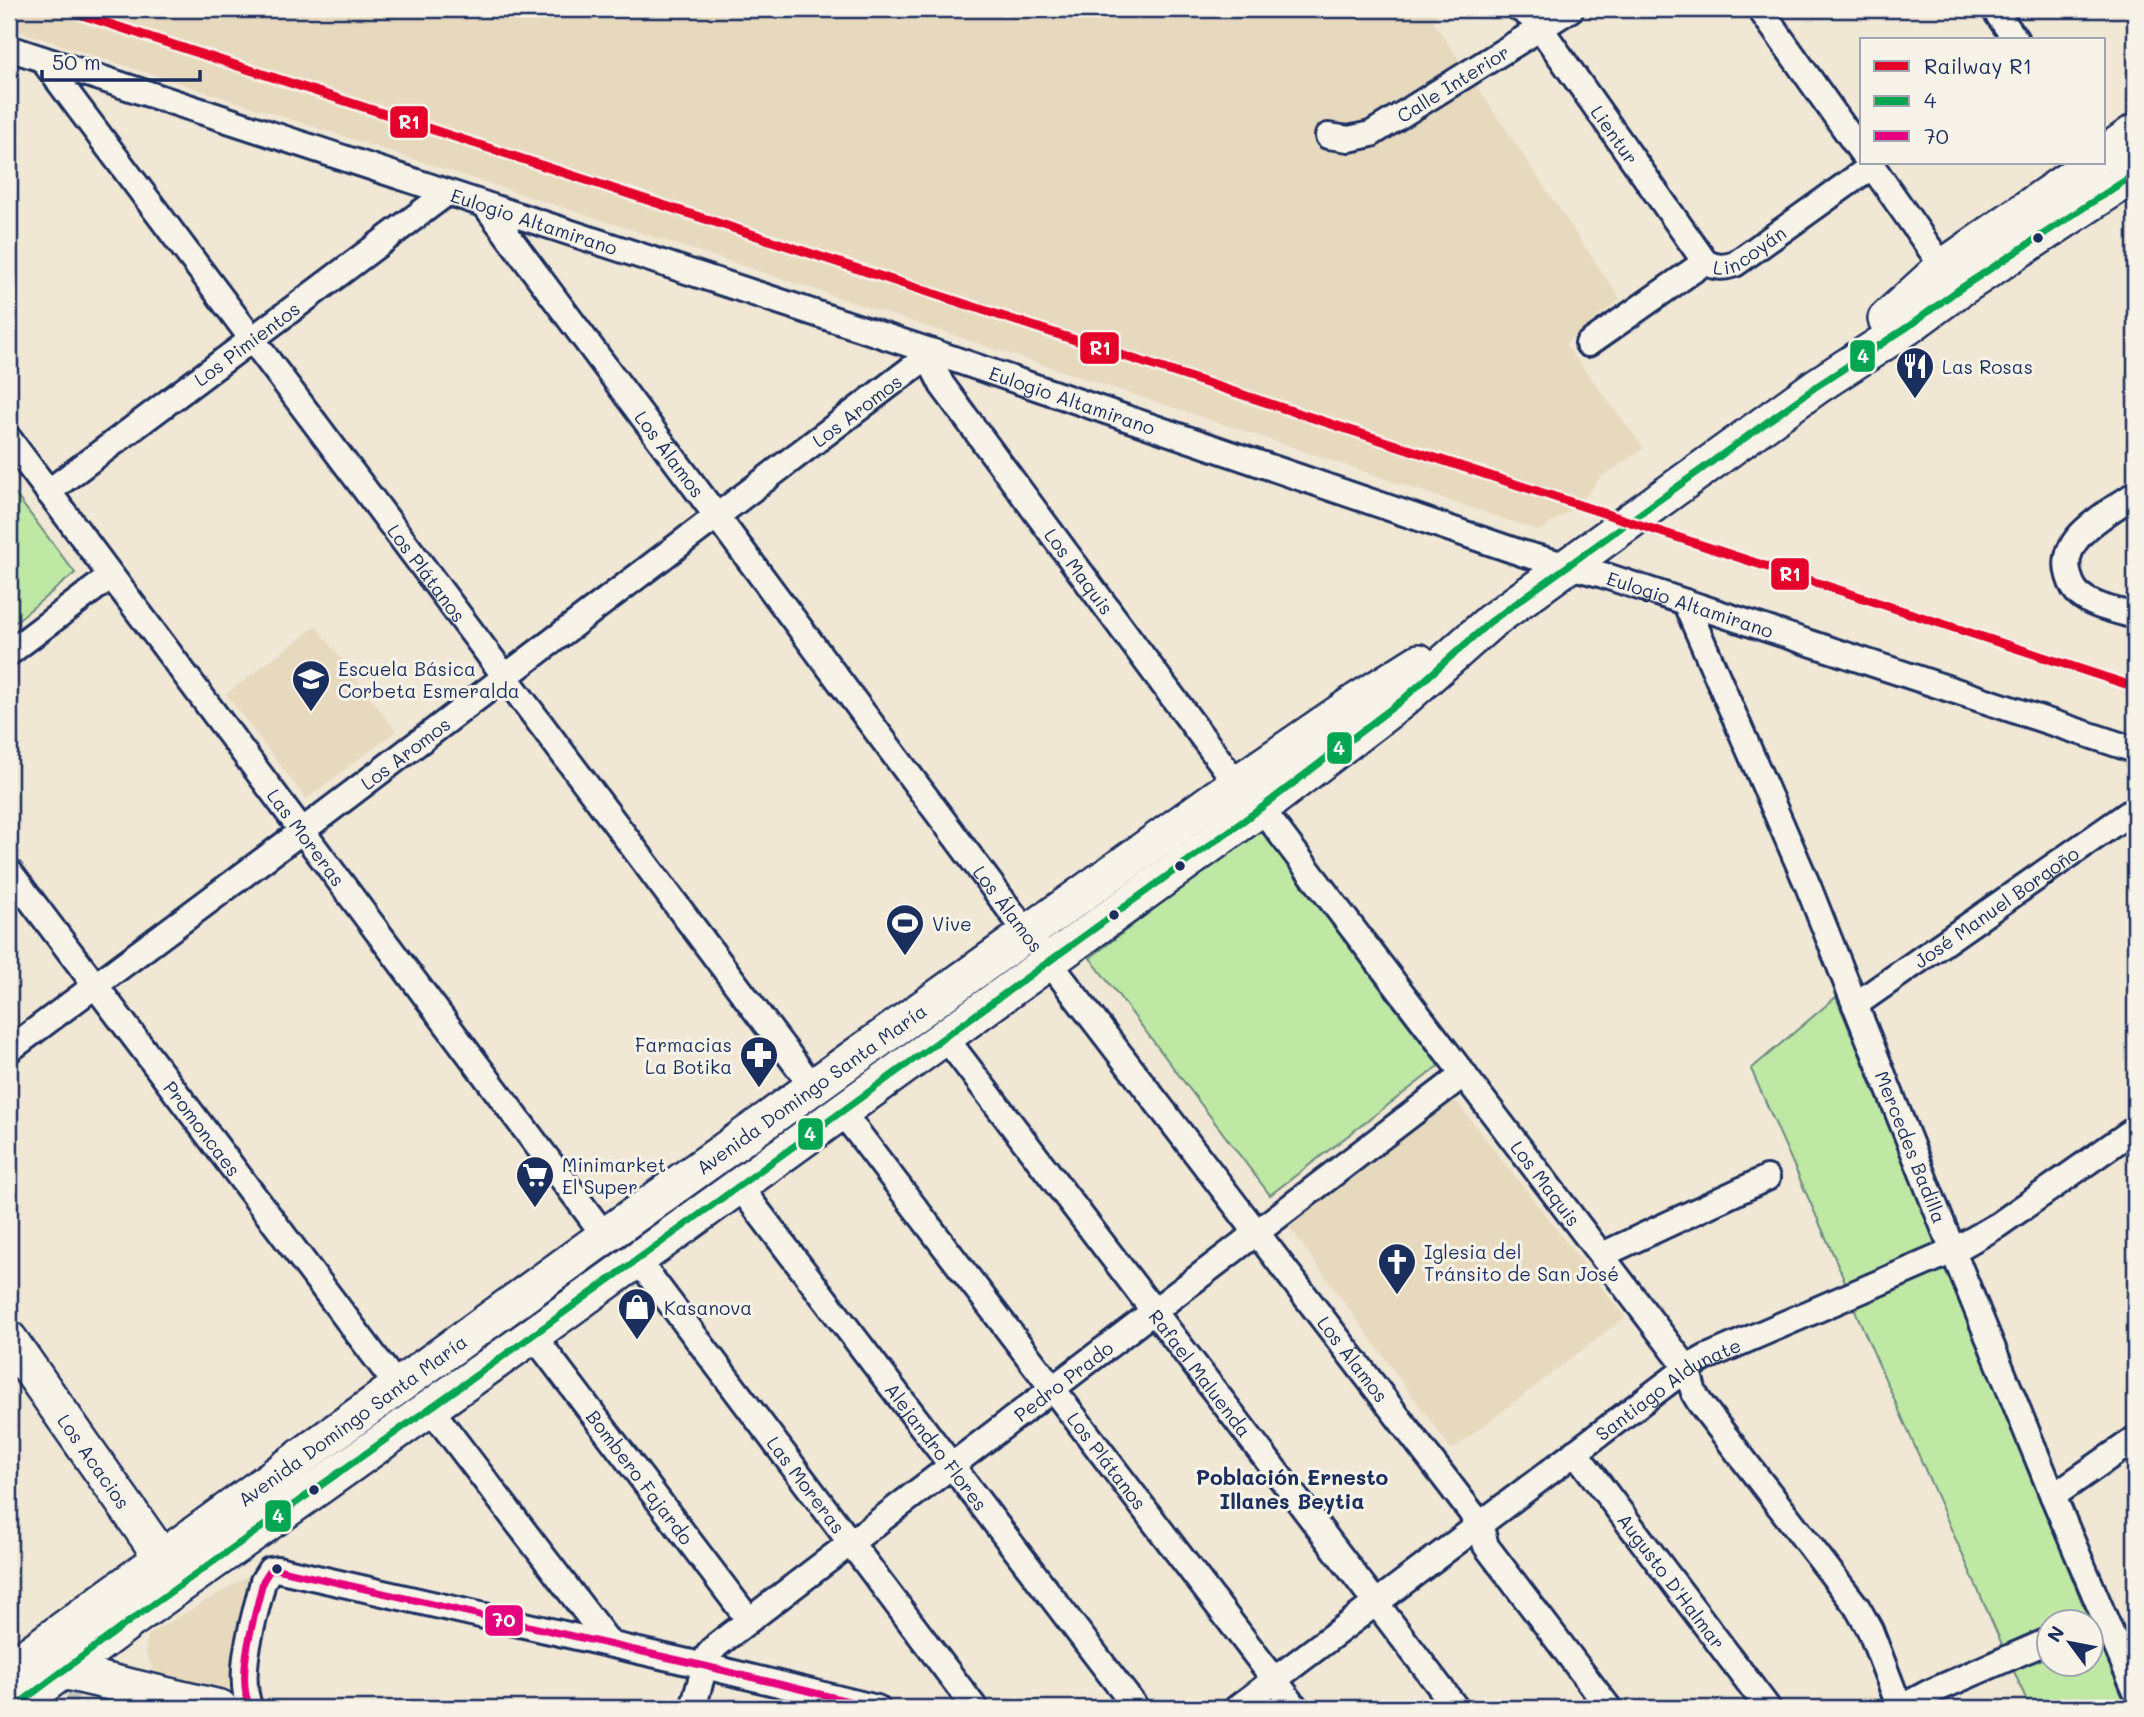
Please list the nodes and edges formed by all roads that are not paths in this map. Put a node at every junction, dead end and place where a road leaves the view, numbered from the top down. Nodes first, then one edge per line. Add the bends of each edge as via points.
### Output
1 (1520, 9) edge
2 (1571, 9) edge
3 (1760, 9) edge
4 (1994, 9) edge
5 (1541, 29) junction
6 (2015, 38) edge
7 (20, 55) edge
8 (2135, 132) edge
9 (1328, 136) dead end
10 (1860, 150) edge
11 (2106, 153) edge
12 (1864, 164) edge
13 (1870, 164) edge
14 (2091, 164) edge
15 (2119, 174) edge
16 (447, 193) junction
17 (485, 205) junction
18 (1705, 262) junction
19 (1951, 278) junction
20 (252, 339) junction
21 (1588, 344) dead end
22 (933, 352) junction
23 (9, 439) edge
24 (48, 492) junction
25 (2135, 494) edge
26 (716, 516) junction
27 (1568, 566) junction
28 (111, 576) junction
29 (1685, 602) junction
30 (2135, 616) edge
31 (9, 653) edge
32 (505, 676) junction
33 (2135, 750) edge
34 (1249, 796) junction
35 (2135, 809) edge
36 (302, 831) junction
37 (9, 870) edge
38 (1027, 933) junction
39 (1049, 961) junction
40 (95, 985) junction
41 (1855, 1005) junction
42 (945, 1037) junction
43 (9, 1050) edge
44 (1464, 1074) junction
45 (813, 1087) junction
46 (842, 1112) junction
47 (2135, 1129) edge
48 (1767, 1178) dead end
49 (739, 1186) junction
50 (1257, 1232) junction
51 (605, 1236) junction
52 (1953, 1251) junction
53 (1602, 1255) junction
54 (637, 1259) junction
55 (1154, 1311) junction
56 (533, 1335) junction
57 (9, 1339) edge
58 (1687, 1368) junction
59 (398, 1387) junction
60 (1052, 1389) junction
61 (430, 1408) junction
62 (2135, 1439) edge
63 (1575, 1452) junction
64 (951, 1465) junction
65 (2053, 1496) junction
66 (1480, 1524) junction
67 (850, 1543) junction
68 (172, 1572) junction
69 (1376, 1603) junction
70 (2093, 1608) edge
71 (131, 1620) junction
72 (749, 1620) junction
73 (2106, 1636) edge
74 (610, 1644) junction
75 (2036, 1646) edge
76 (12, 1663) edge
77 (705, 1665) junction
78 (64, 1671) junction
79 (1274, 1680) junction
80 (2135, 1690) edge
81 (150, 1691) junction
82 (13, 1708) edge
83 (220, 1708) edge
84 (250, 1708) edge
85 (693, 1708) edge
86 (877, 1708) edge
87 (975, 1708) edge
88 (1136, 1708) edge
89 (1237, 1708) edge
90 (1296, 1708) edge
91 (1455, 1708) edge
92 (1609, 1708) edge
93 (1768, 1708) edge
94 (1900, 1708) edge

1 - 5 street, Lientur
2 - 5 street, Calle Interior
3 - 10 street
4 - 6 street
5 - 9 street, Calle Interior via 1371,134 1349,139
5 - 18 street, Lientur
7 - 16 street, Eulogio Altamirano
7 - 20 street, Los Plátanos
8 - 11 main road
12 - 18 street, Lincoyán via 1735,264 1719,268
13 - 19 street
14 - 19 main road, Avenida Domingo Santa María
15 - 19 main road, Avenida Domingo Santa María
16 - 17 street, Eulogio Altamirano
16 - 20 street, Los Pimientos
17 - 22 street, Eulogio Altamirano
17 - 26 street, Los Álamos
18 - 21 street, Lincoyán
19 - 27 main road, Avenida Domingo Santa María via 1897,307 1817,386
20 - 24 street, Los Pimientos
20 - 32 street, Los Plátanos
22 - 26 street, Los Aromos
22 - 27 street, Eulogio Altamirano
22 - 34 street, Los Maquis via 934,371 942,385
23 - 24 street, Las Moreras
24 - 28 street, Las Moreras
25 - 30 street via 2078,536 2067,570 2079,594
26 - 32 street, Los Aromos
26 - 38 street, Los Álamos
27 - 29 street, Eulogio Altamirano
27 - 34 main road, Avenida Domingo Santa María via 1490,622 1366,695
28 - 31 street
28 - 36 street, Las Moreras
29 - 33 street, Eulogio Altamirano
29 - 41 street, Mercedes Badilla
32 - 36 street, Los Aromos
32 - 45 street, Los Plátanos
34 - 38 main road, Avenida Domingo Santa María
34 - 39 main road, Avenida Domingo Santa María
34 - 44 street, Los Maquis
35 - 41 street, José Manuel Borgoño
36 - 40 street, Los Aromos
36 - 51 street, Las Moreras
37 - 40 street, Promoncaes
38 - 39 street, Los Álamos
38 - 45 main road, Avenida Domingo Santa María
39 - 42 main road, Avenida Domingo Santa María
39 - 50 street, Los Álamos
40 - 43 street, Los Aromos
40 - 59 street, Promoncaes
41 - 52 street, Mercedes Badilla
42 - 46 main road, Avenida Domingo Santa María
42 - 55 street, Rafael Maluenda
44 - 50 street, Pedro Prado
44 - 53 street, Los Maquis
45 - 51 main road, Avenida Domingo Santa María
46 - 49 main road, Avenida Domingo Santa María
46 - 60 street, Los Plátanos
47 - 52 street, Santiago Aldunate
48 - 53 street
49 - 54 main road, Avenida Domingo Santa María
49 - 64 street, Alejandro Flores
50 - 55 street, Pedro Prado
50 - 66 street, Los Álamos
51 - 59 main road, Avenida Domingo Santa María
52 - 58 street, Santiago Aldunate
52 - 65 street, Mercedes Badilla
53 - 58 street, Los Maquis
54 - 56 main road, Avenida Domingo Santa María
54 - 67 street, Las Moreras
55 - 60 street, Pedro Prado
55 - 69 street, Rafael Maluenda
56 - 61 main road, Avenida Domingo Santa María
56 - 72 street, Bombero Fajardo
57 - 68 main road, Los Acacios
58 - 63 street, Santiago Aldunate
58 - 94 street, Los Maquis via 1700,1403 1863,1617
59 - 68 main road, Avenida Domingo Santa María
60 - 64 street, Pedro Prado
60 - 79 street, Los Plátanos
61 - 68 main road, Avenida Domingo Santa María
61 - 74 street
62 - 65 street
63 - 66 street, Santiago Aldunate
63 - 93 street, Augusto D'Halmar
64 - 67 street, Pedro Prado
64 - 88 street, Alejandro Flores
65 - 70 street, Mercedes Badilla
66 - 69 street, Santiago Aldunate
66 - 92 street, Los Álamos via 1486,1546
67 - 72 street, Pedro Prado
67 - 87 street, Las Moreras
68 - 71 main road, Avenida Domingo Santa María
68 - 76 main road, Avenida Domingo Santa María
69 - 79 street, Santiago Aldunate
69 - 91 street, Rafael Maluenda
71 - 78 main road, Avenida Domingo Santa María
71 - 81 main road via 129,1658
72 - 77 street, Pedro Prado via 717,1645
73 - 80 street, Mercedes Badilla
74 - 77 street
74 - 84 street via 284,1569 270,1570 263,1581 244,1670 244,1694
75 - 94 street
76 - 78 main road
77 - 85 street, Pedro Prado
77 - 86 street
78 - 81 main road
78 - 82 main road, Avenida Domingo Santa María
79 - 89 street, Santiago Aldunate
79 - 90 street, Los Plátanos
81 - 83 main road

